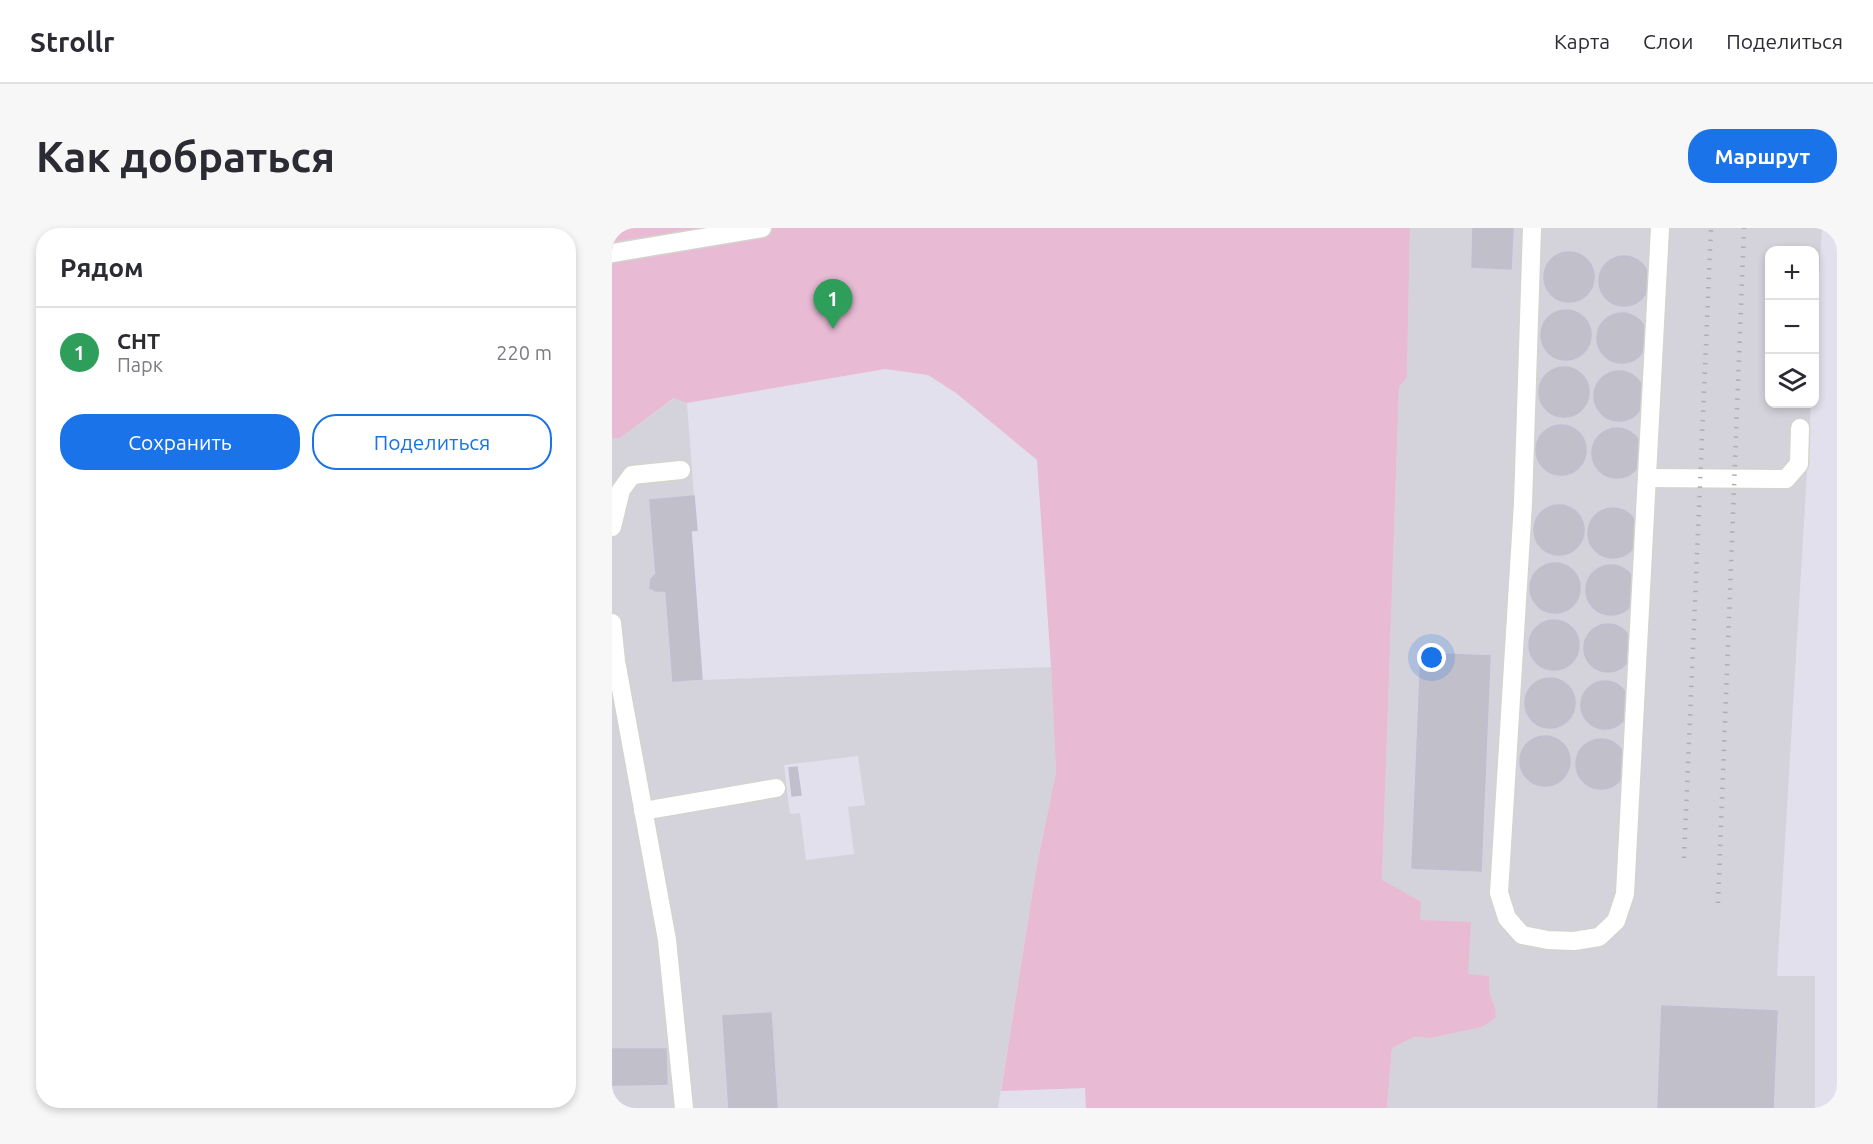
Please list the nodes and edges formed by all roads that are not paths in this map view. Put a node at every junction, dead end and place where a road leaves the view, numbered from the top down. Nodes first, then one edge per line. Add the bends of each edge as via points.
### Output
1 (762, 228) edge
2 (1532, 228) edge
3 (1660, 228) edge
4 (612, 253) edge
5 (1800, 428) dead end
6 (681, 470) dead end
7 (1647, 478) junction
8 (612, 527) edge
9 (612, 623) edge
10 (776, 788) dead end
11 (643, 811) junction
12 (684, 1108) edge

1 - 4 lane
2 - 7 lane via 1523,503 1499,893 1507,918 1522,935 1574,941 1599,937 1616,921 1625,894
3 - 7 lane
5 - 7 lane via 1799,464 1786,479
6 - 8 lane via 632,475 621,490
9 - 11 lane
10 - 11 lane
11 - 12 lane via 667,940

